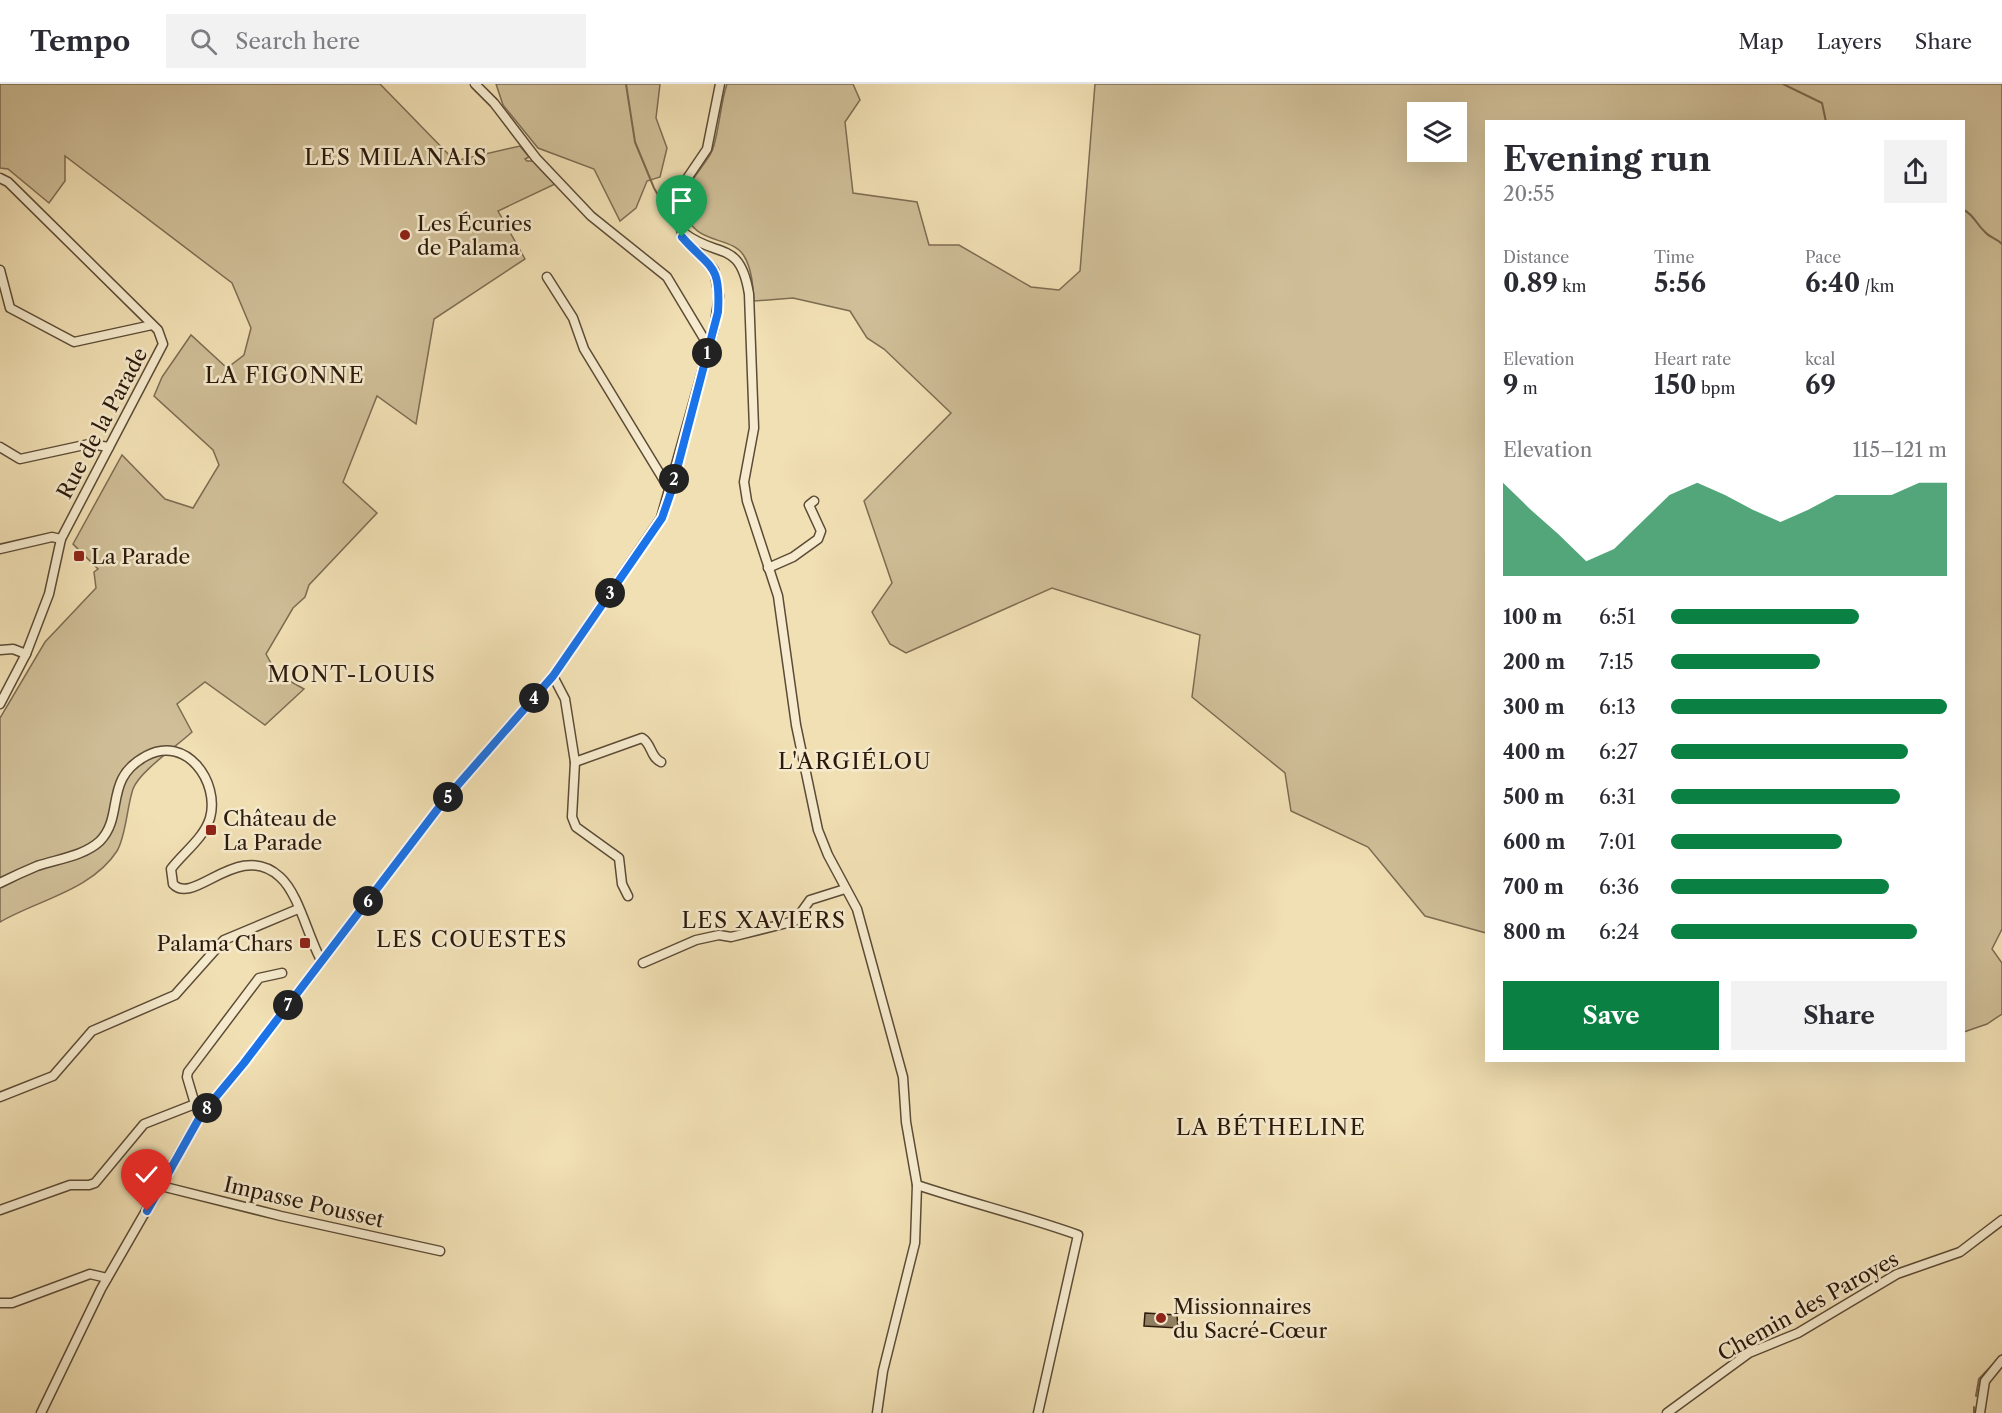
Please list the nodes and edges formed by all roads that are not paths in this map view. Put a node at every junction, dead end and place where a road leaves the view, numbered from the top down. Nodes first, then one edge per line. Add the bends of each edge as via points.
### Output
1 (475, 84) edge
2 (720, 84) edge
3 (0, 178) edge
4 (678, 228) junction
5 (0, 270) edge
6 (546, 277) dead end
7 (153, 325) junction
8 (709, 347) junction
9 (0, 447) edge
10 (109, 447) junction
11 (671, 492) junction
12 (814, 501) dead end
13 (61, 539) junction
14 (0, 549) edge
15 (768, 568) junction
16 (0, 650) edge
17 (26, 654) junction
18 (553, 676) junction
19 (0, 704) edge
20 (575, 762) junction
21 (661, 762) dead end
22 (0, 883) edge
23 (845, 889) junction
24 (628, 896) dead end
25 (297, 909) junction
26 (321, 960) junction
27 (643, 963) dead end
28 (282, 974) dead end
29 (0, 1097) edge
30 (195, 1104) junction
31 (205, 1111) junction
32 (918, 1185) junction
33 (161, 1186) junction
34 (0, 1210) edge
35 (2002, 1220) edge
36 (440, 1251) dead end
37 (107, 1278) junction
38 (0, 1303) edge
39 (2002, 1360) edge
40 (41, 1413) edge
41 (877, 1413) edge
42 (1038, 1413) edge
43 (1667, 1413) edge
44 (1980, 1413) edge

1 - 8 street via 536,158 591,216 667,277
2 - 4 street via 707,150 678,193
3 - 7 street, Rue de la Parade
4 - 8 street via 714,270 718,282 718,312
4 - 15 street via 692,239 736,258 746,276 754,428 744,482
5 - 7 street via 10,308 74,342
6 - 11 street via 573,318 584,349
7 - 10 street, Rue de la Parade via 162,335 160,353
8 - 11 street
9 - 10 street via 20,459 89,444
10 - 13 street, Rue de la Parade
11 - 18 street via 662,518
12 - 15 street via 809,505 821,531 818,539
13 - 14 street via 52,537
13 - 17 street, Rue de la Parade via 49,594
15 - 23 street via 778,596 796,725 818,830
16 - 17 street via 14,649
17 - 19 street, Rue de la Parade
18 - 20 street via 565,699
18 - 26 street via 443,802
20 - 21 street via 642,738
20 - 24 street via 572,817 576,827 619,858 622,884
22 - 25 street via 80,853 98,842 110,826 117,786 128,770 146,756 171,752 185,755 200,767 212,796 210,820 205,829 171,869 173,884 191,889 231,868 256,866 279,876
23 - 27 street via 810,900 795,921 731,937 719,935 696,940
23 - 32 street via 861,921 903,1077 906,1122
25 - 26 street
25 - 29 street via 224,940 175,995 92,1031 53,1076
26 - 31 street
28 - 30 street via 259,978 188,1072
30 - 31 street
30 - 34 street via 144,1124 95,1183 70,1185
31 - 33 street
32 - 41 street via 915,1243 883,1371
32 - 42 street via 1078,1235
33 - 36 street, Impasse Pousset
33 - 37 street
35 - 43 street, Chemin des Paroyes via 1960,1252 1897,1274 1798,1333 1749,1353
37 - 38 street via 90,1274 12,1304
37 - 40 street
39 - 44 street via 1985,1381

